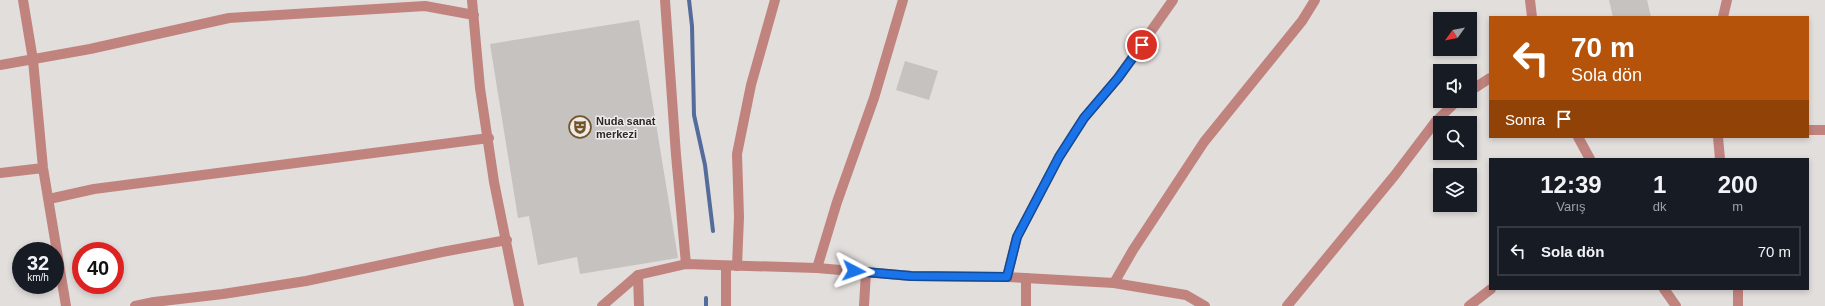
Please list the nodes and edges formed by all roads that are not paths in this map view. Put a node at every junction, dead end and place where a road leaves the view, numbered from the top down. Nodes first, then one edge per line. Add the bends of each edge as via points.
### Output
1 (24, 0) edge
2 (472, 0) edge
3 (665, 0) edge
4 (775, 0) edge
5 (903, 0) edge
6 (1173, 0) edge
7 (1315, 0) edge
8 (1530, 0) edge
9 (1727, 0) edge
10 (474, 15) junction
11 (1532, 16) edge
12 (1723, 16) edge
13 (33, 60) junction
14 (0, 65) edge
15 (1489, 79) edge
16 (1477, 86) edge
17 (1450, 108) edge
18 (1809, 130) edge
19 (1825, 130) edge
20 (488, 138) junction
21 (1579, 138) edge
22 (1718, 138) edge
23 (1589, 158) edge
24 (1720, 158) edge
25 (43, 168) junction
26 (0, 173) edge
27 (49, 199) junction
28 (507, 240) junction
29 (686, 264) junction
30 (726, 266) junction
31 (737, 266) junction
32 (817, 268) junction
33 (866, 272) junction
34 (638, 275) junction
35 (1007, 277) junction
36 (1026, 278) junction
37 (1114, 283) junction
38 (1490, 290) edge
39 (1665, 290) edge
40 (1738, 290) edge
41 (66, 306) edge
42 (135, 306) edge
43 (519, 306) edge
44 (602, 306) edge
45 (638, 306) edge
46 (726, 306) edge
47 (864, 306) edge
48 (1026, 306) edge
49 (1205, 306) edge
50 (1287, 306) edge
51 (1469, 306) edge
52 (1676, 306) edge
53 (1738, 306) edge

1 - 13 street
2 - 10 street
3 - 29 street
4 - 31 street via 751,86 737,154
5 - 32 street via 874,98 837,202
6 - 35 street via 1118,78 1084,118 1059,157 1017,237
7 - 37 street via 1302,21 1204,142
8 - 11 street
9 - 12 street
10 - 13 street via 425,6 229,18
10 - 20 street via 480,88
13 - 14 street
13 - 25 street
15 - 16 street
17 - 50 street via 1436,121
18 - 19 street
20 - 27 street via 94,189
20 - 28 street via 494,182
21 - 23 street
22 - 24 street
25 - 26 street
25 - 27 street
27 - 41 street
28 - 42 street via 306,281
28 - 43 street
29 - 30 street
29 - 34 street
30 - 31 street
30 - 46 street
31 - 32 street
32 - 33 street
33 - 35 street via 911,276
33 - 47 street
34 - 44 street
34 - 45 street
35 - 36 street
36 - 37 street
36 - 48 street
37 - 49 street via 1186,295
38 - 51 street
39 - 52 street
40 - 53 street

